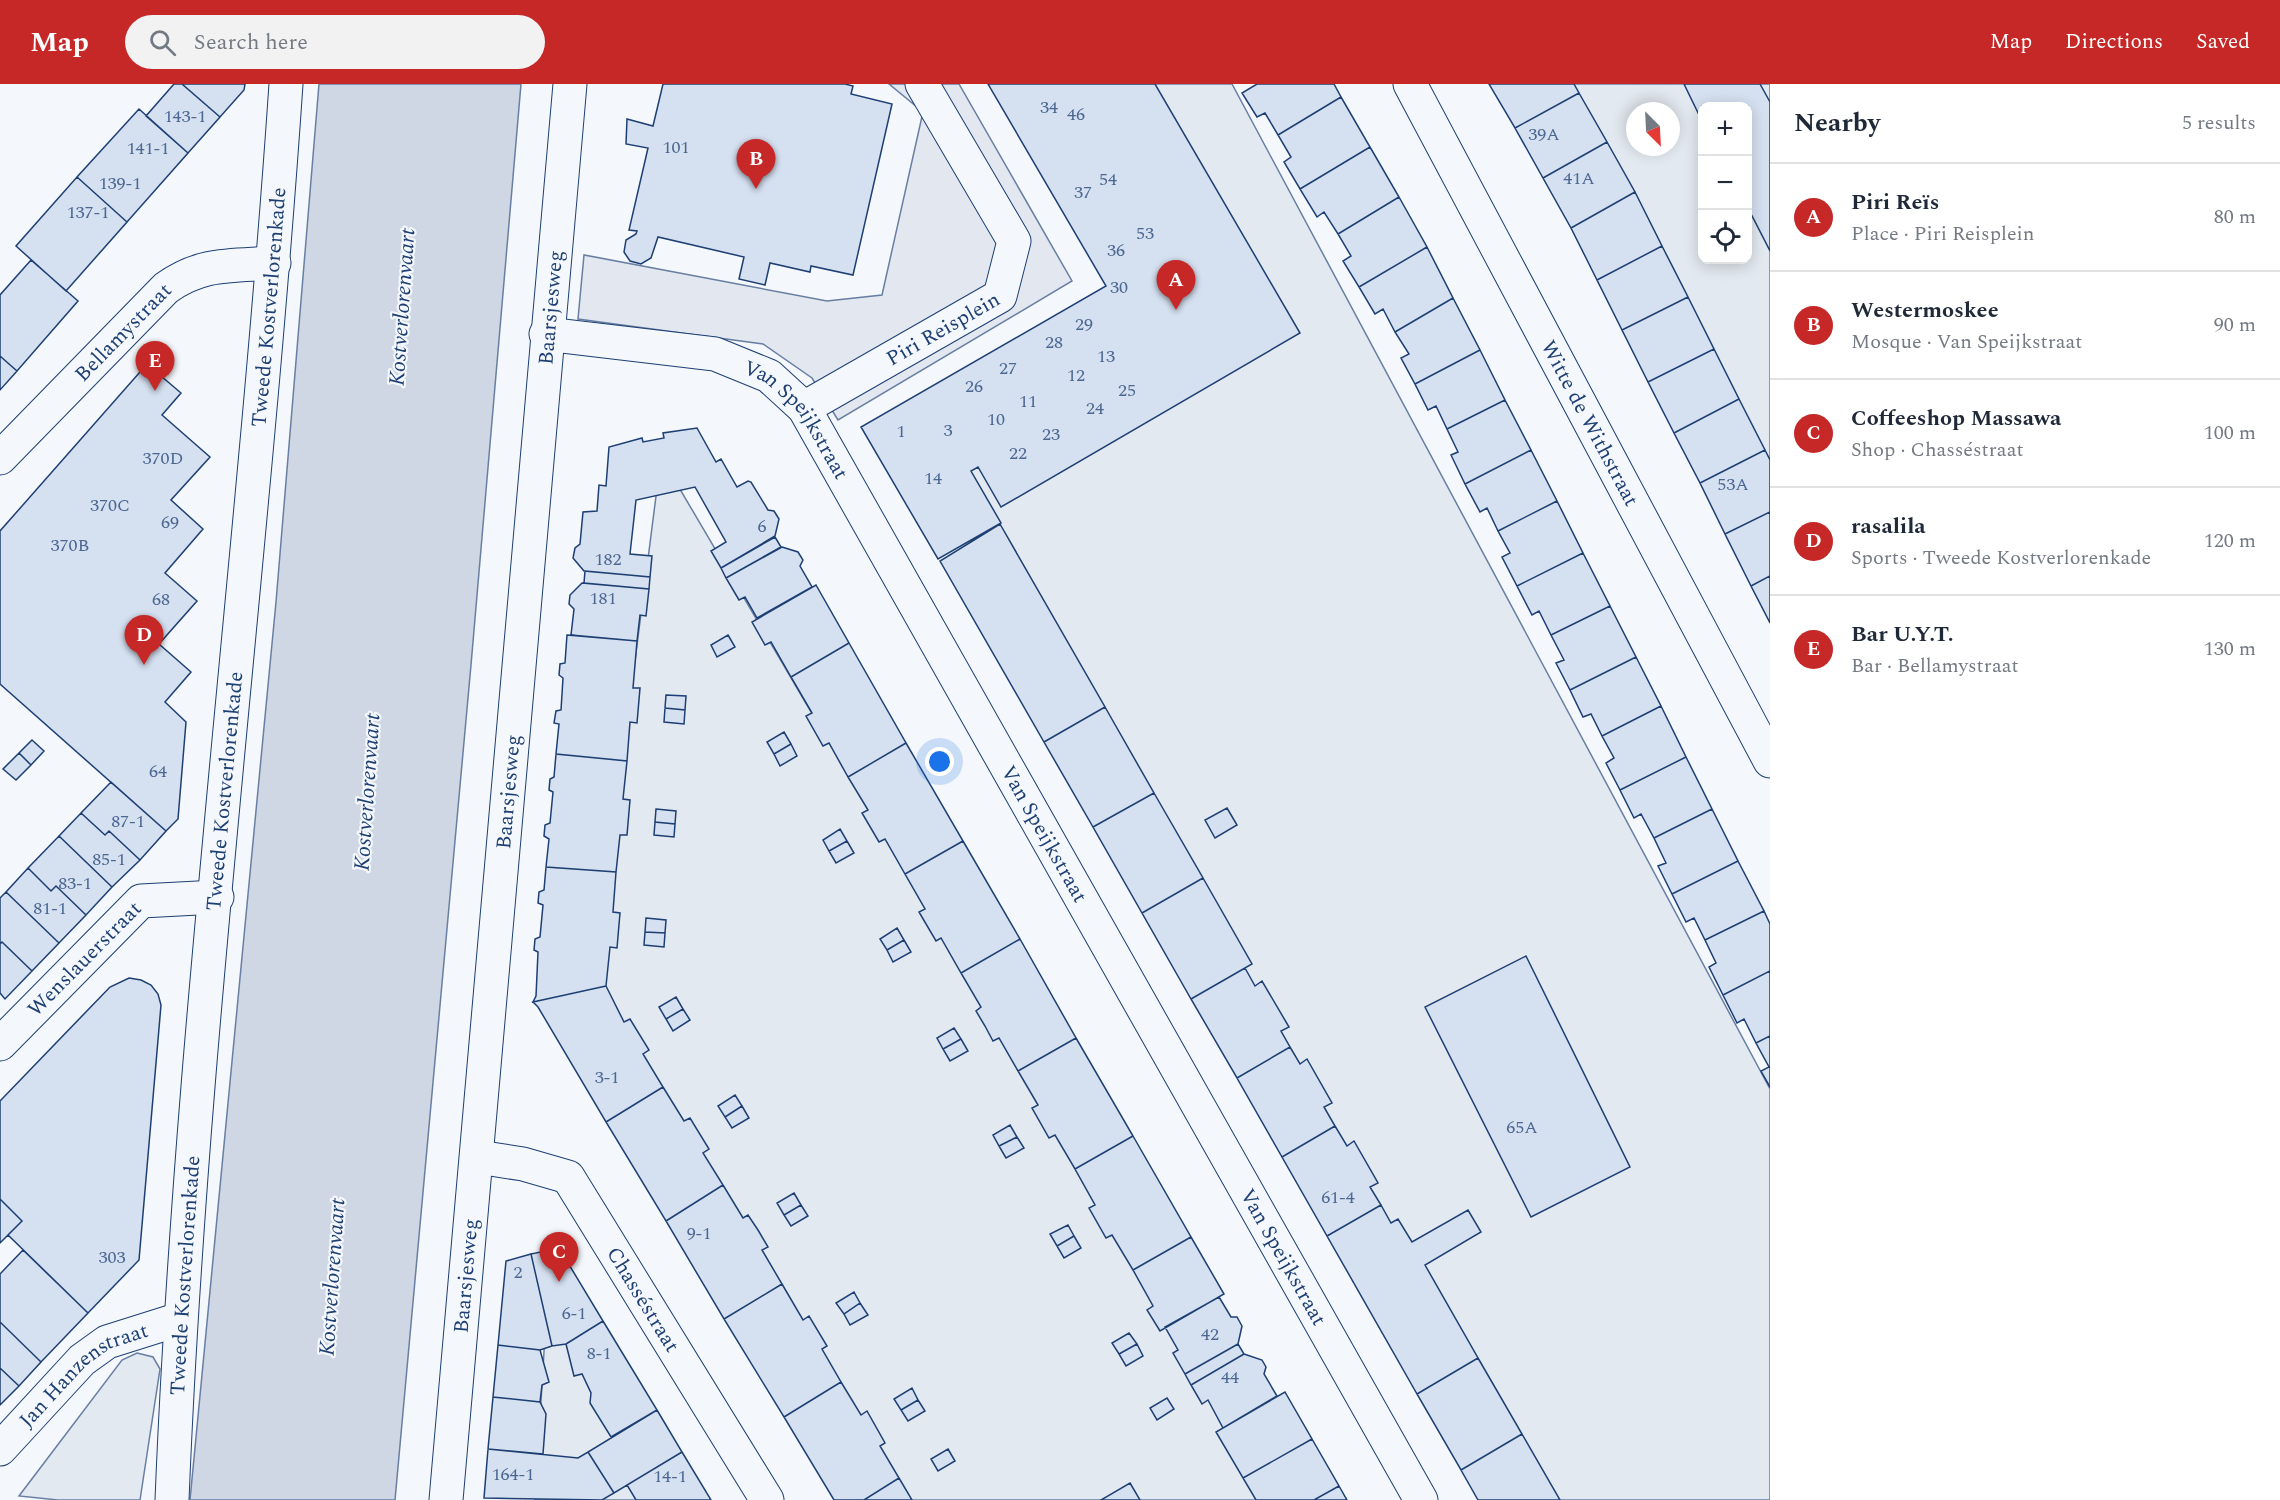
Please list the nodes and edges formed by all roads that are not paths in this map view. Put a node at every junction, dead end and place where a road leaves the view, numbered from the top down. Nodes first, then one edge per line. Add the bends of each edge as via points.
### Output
1 (286, 84) edge
2 (570, 84) edge
3 (922, 84) edge
4 (1410, 84) edge
5 (274, 262) junction
6 (546, 334) junction
7 (804, 408) junction
8 (0, 458) edge
9 (1770, 761) edge
10 (217, 897) junction
11 (0, 1044) edge
12 (478, 1157) junction
13 (180, 1319) junction
14 (0, 1449) edge
15 (172, 1500) edge
16 (446, 1500) edge
17 (767, 1500) edge
18 (1421, 1500) edge

1 - 5 street, Tweede Kostverlorenkade
2 - 6 street, Baarsjesweg
3 - 7 street, Piri Reisplein via 1014,241 1000,296
4 - 9 street, Witte de Withstraat
5 - 8 street, Bellamystraat via 210,267 186,274 166,288
5 - 10 street, Tweede Kostverlorenkade
6 - 7 street, Van Speijkstraat via 715,354 769,376
6 - 12 street, Baarsjesweg
7 - 18 street, Van Speijkstraat
10 - 11 street, Wenslauerstraat via 141,902
10 - 13 street, Tweede Kostverlorenkade
12 - 16 street, Baarsjesweg
12 - 17 street, Chasséstraat via 568,1177
13 - 14 street, Jan Hanzenstraat via 107,1342 82,1360
13 - 15 street, Tweede Kostverlorenkade

